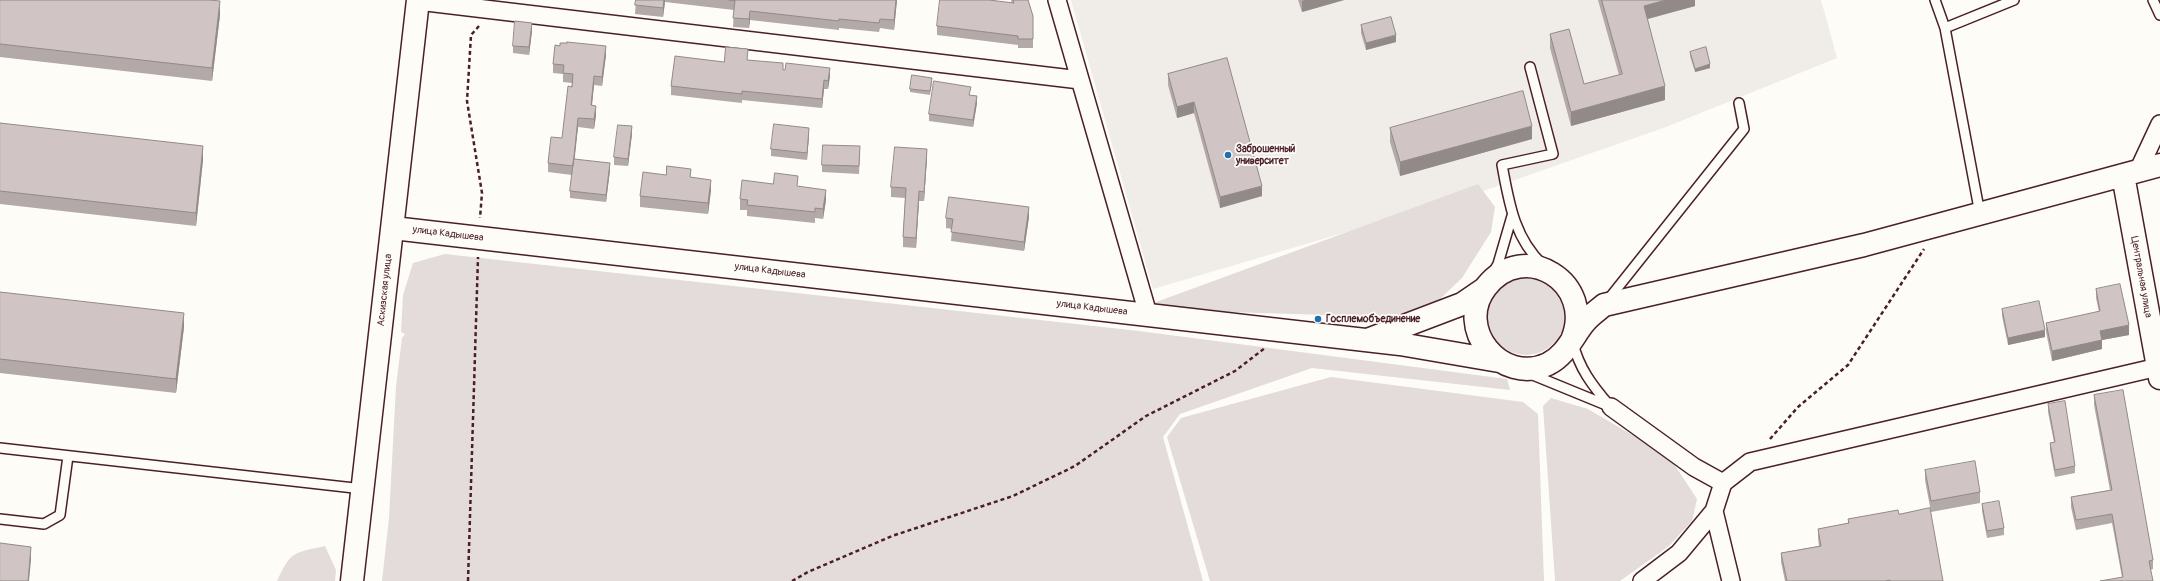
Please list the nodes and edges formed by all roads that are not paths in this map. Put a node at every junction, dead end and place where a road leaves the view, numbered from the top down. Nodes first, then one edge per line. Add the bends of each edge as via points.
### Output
1 (418, 0) edge
2 (1057, 0) edge
3 (1935, 0) edge
4 (2014, 0) edge
5 (2153, 0) edge
6 (2160, 15) edge
7 (1945, 28) junction
8 (1530, 67) dead end
9 (1080, 80) junction
10 (1739, 103) dead end
11 (2160, 124) edge
12 (2160, 165) edge
13 (2131, 173) junction
14 (1980, 215) junction
15 (1512, 216) junction
16 (393, 228) junction
17 (1558, 277) junction
18 (1484, 289) junction
19 (1604, 305) junction
20 (1148, 314) junction
21 (1367, 340) junction
22 (1572, 340) junction
23 (1507, 364) junction
24 (2159, 372) edge
25 (1611, 407) junction
26 (0, 448) edge
27 (68, 456) junction
28 (1723, 483) junction
29 (363, 489) junction
30 (1714, 511) junction
31 (0, 519) edge
32 (352, 581) edge
33 (1642, 581) edge
34 (1731, 581) edge

1 - 9 street
1 - 16 street, Аскизская улица
2 - 9 street
3 - 7 lane
4 - 7 lane
5 - 6 lane
7 - 14 lane
8 - 15 lane via 1553,154 1502,165
9 - 20 street
10 - 19 lane via 1744,129
11 - 13 street
12 - 13 street
13 - 14 street
13 - 24 street, Центральная улица
14 - 19 street via 1864,245
15 - 17 lane via 1535,257
15 - 18 lane via 1498,264
16 - 20 street, улица Кадышева
16 - 29 street, Аскизская улица
17 - 18 street via 1530,266 1514,268 1494,278
17 - 19 street
17 - 22 street via 1573,295 1577,310 1577,326
18 - 21 street via 1462,304
18 - 23 street via 1475,312 1476,328 1482,344
19 - 22 street via 1584,323
20 - 21 street, улица Кадышева
21 - 23 street, улица Кадышева
22 - 23 street via 1562,354 1548,364 1532,369
22 - 25 lane via 1576,358 1589,383
23 - 25 lane
24 - 28 street via 1750,462
25 - 28 street via 1694,467
26 - 27 lane
27 - 29 lane
27 - 31 lane via 60,515 44,524
28 - 30 street
29 - 32 street, Аскизская улица
30 - 33 street via 1679,553
30 - 34 street

